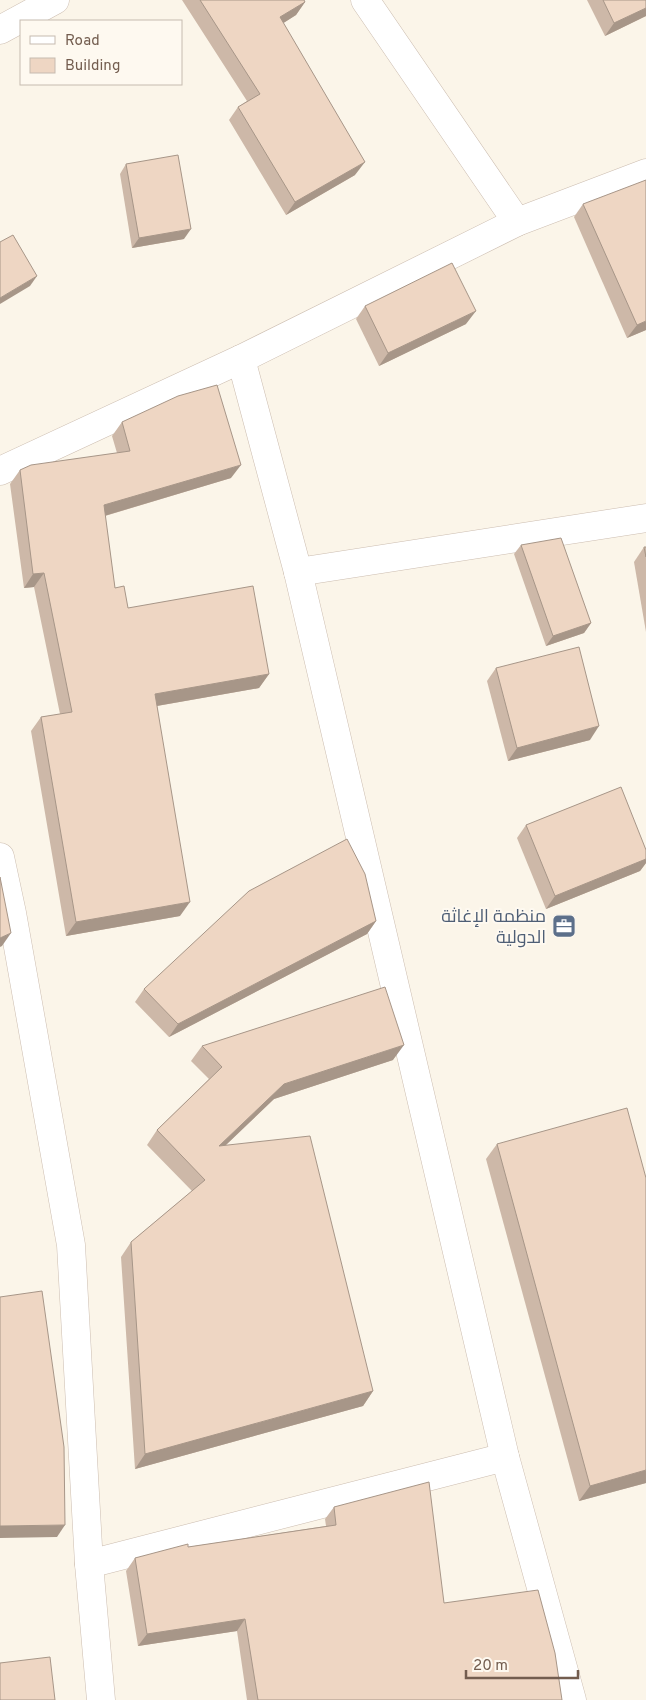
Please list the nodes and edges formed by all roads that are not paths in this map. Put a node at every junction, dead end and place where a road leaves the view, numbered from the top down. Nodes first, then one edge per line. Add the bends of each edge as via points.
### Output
1 (55, 0) edge
2 (366, 0) edge
3 (0, 30) edge
4 (646, 173) edge
5 (518, 222) junction
6 (241, 358) junction
7 (0, 471) edge
8 (646, 518) edge
9 (298, 572) junction
10 (0, 857) edge
11 (6, 916) edge
12 (505, 1457) junction
13 (89, 1564) junction
14 (100, 1700) edge
15 (572, 1700) edge

1 - 3 street
2 - 5 street
4 - 5 street
5 - 6 street
6 - 7 street
6 - 9 street
8 - 9 street
9 - 12 street
10 - 11 street
11 - 13 street via 70,1244
12 - 13 street
12 - 15 street
13 - 14 street

